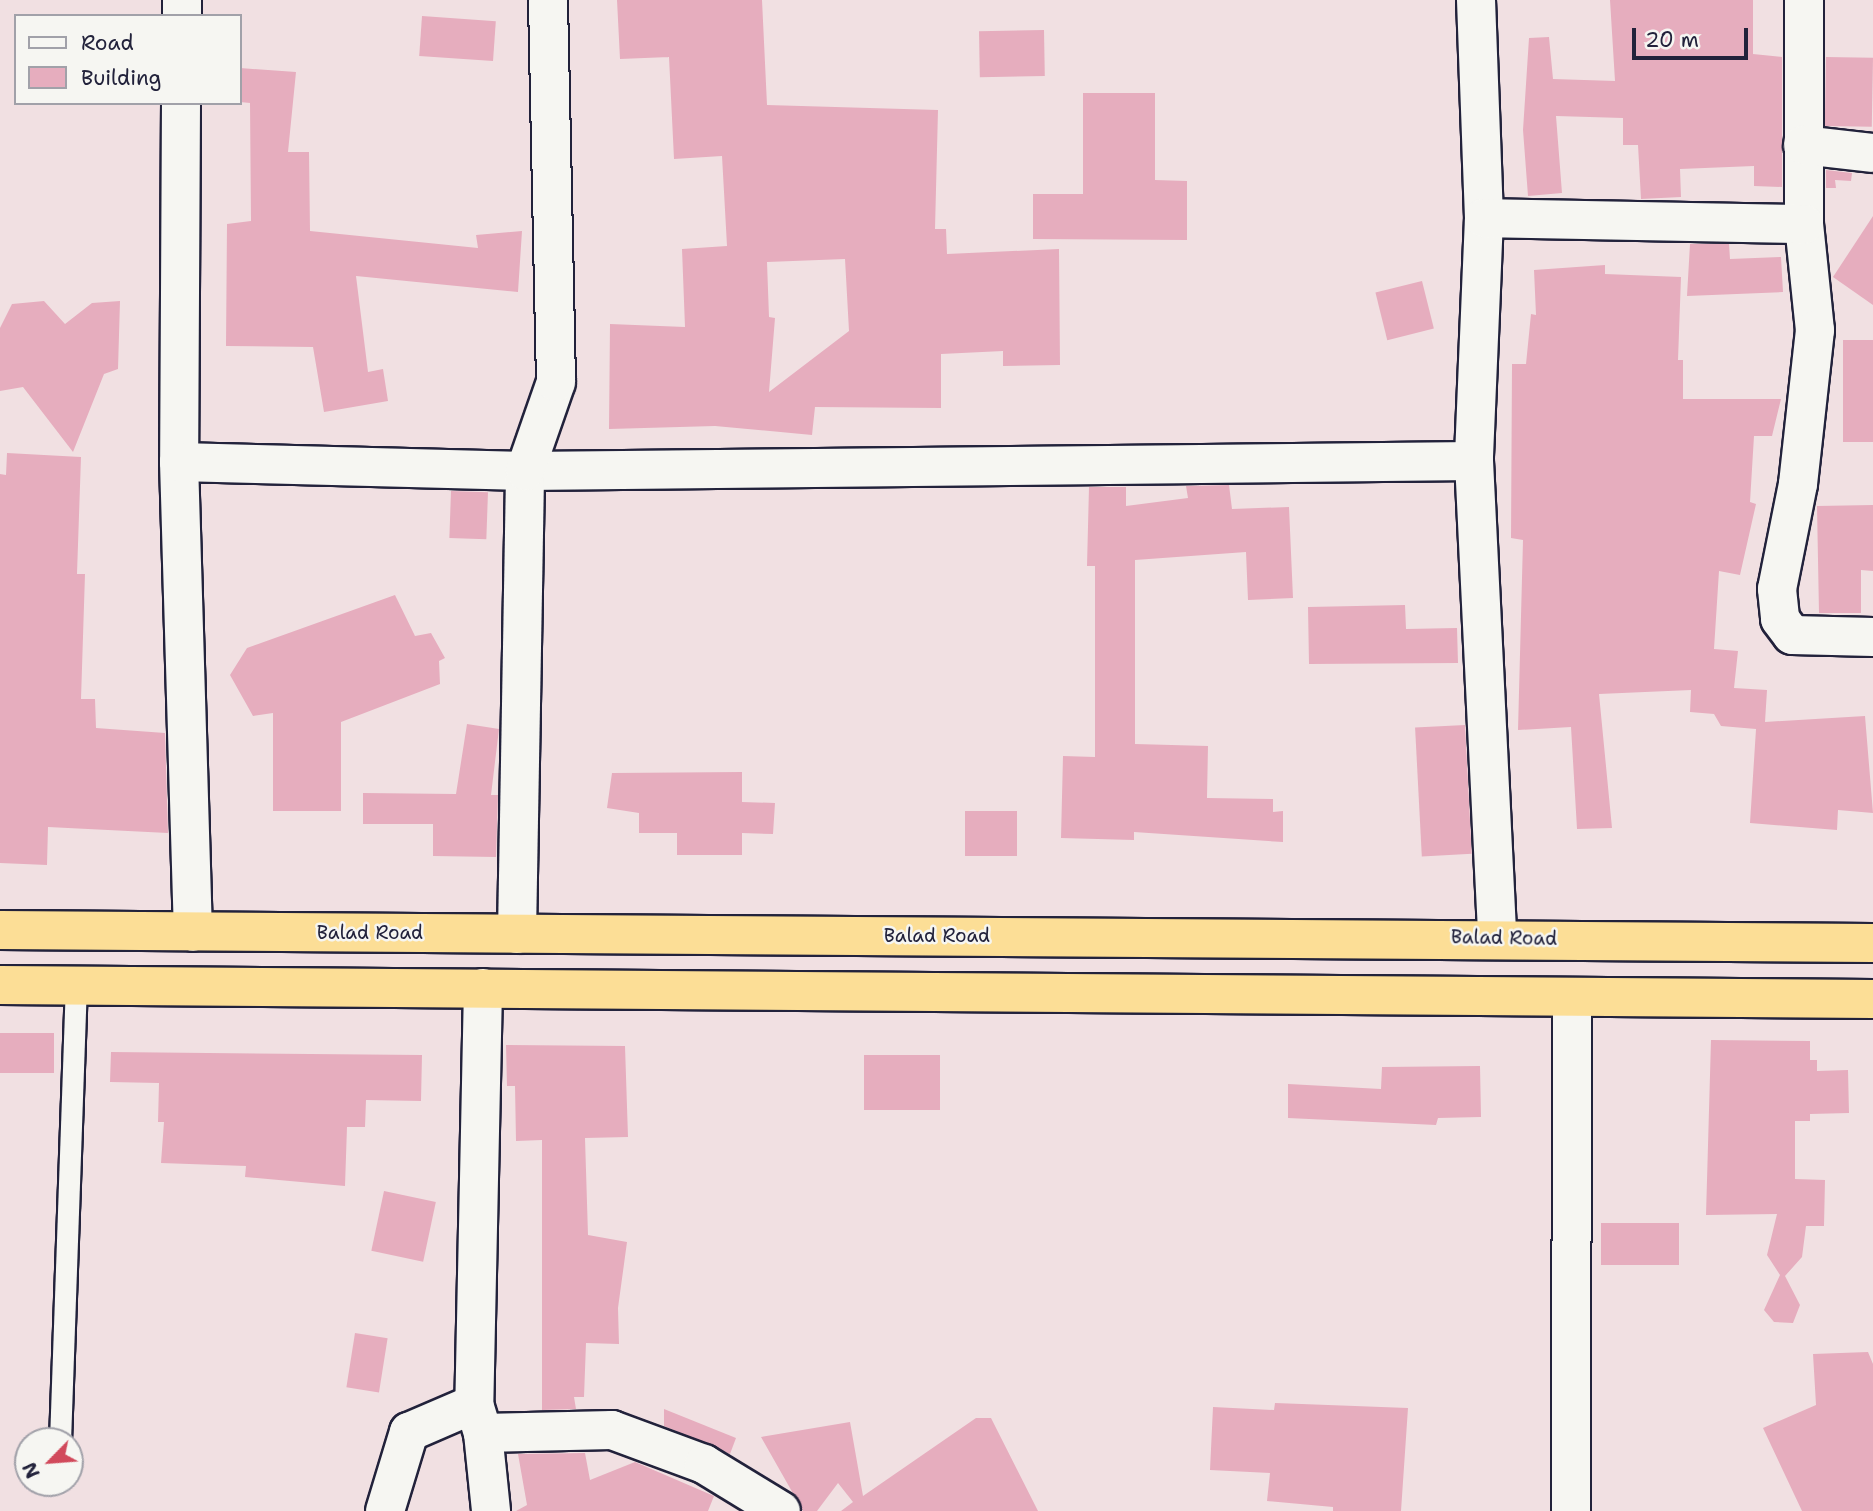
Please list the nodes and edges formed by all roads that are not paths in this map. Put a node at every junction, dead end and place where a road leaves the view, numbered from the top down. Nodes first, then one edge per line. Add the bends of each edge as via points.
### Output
1 (548, 0) edge
2 (1476, 0) edge
3 (1804, 0) edge
4 (181, 105) edge
5 (1803, 145) junction
6 (1873, 153) edge
7 (1484, 218) junction
8 (1804, 224) junction
9 (1474, 461) junction
10 (179, 462) junction
11 (525, 471) junction
12 (1873, 638) edge
13 (0, 930) edge
14 (193, 932) junction
15 (517, 934) junction
16 (1497, 938) junction
17 (1873, 943) edge
18 (0, 985) edge
19 (76, 985) junction
20 (483, 988) junction
21 (1573, 997) junction
22 (1873, 999) edge
23 (479, 1418) junction
24 (60, 1427) edge
25 (385, 1511) edge
26 (491, 1511) edge
27 (780, 1511) edge
28 (1571, 1511) edge

1 - 11 street via 556,382
2 - 7 street
3 - 5 street
4 - 10 street
5 - 6 street
5 - 8 street
7 - 8 street
7 - 9 street
8 - 12 street via 1815,330 1798,484 1777,589 1780,619 1792,635
9 - 11 street
9 - 16 street
10 - 11 street
10 - 14 street
11 - 15 street
13 - 14 highway, Balad Road
14 - 15 highway, Balad Road
15 - 16 highway, Balad Road
16 - 17 highway, Balad Road
18 - 19 highway
19 - 20 highway
19 - 24 lane
20 - 21 highway
20 - 23 street
21 - 22 highway
21 - 28 street
23 - 25 street via 409,1432
23 - 26 street
23 - 27 street via 612,1430 704,1464

